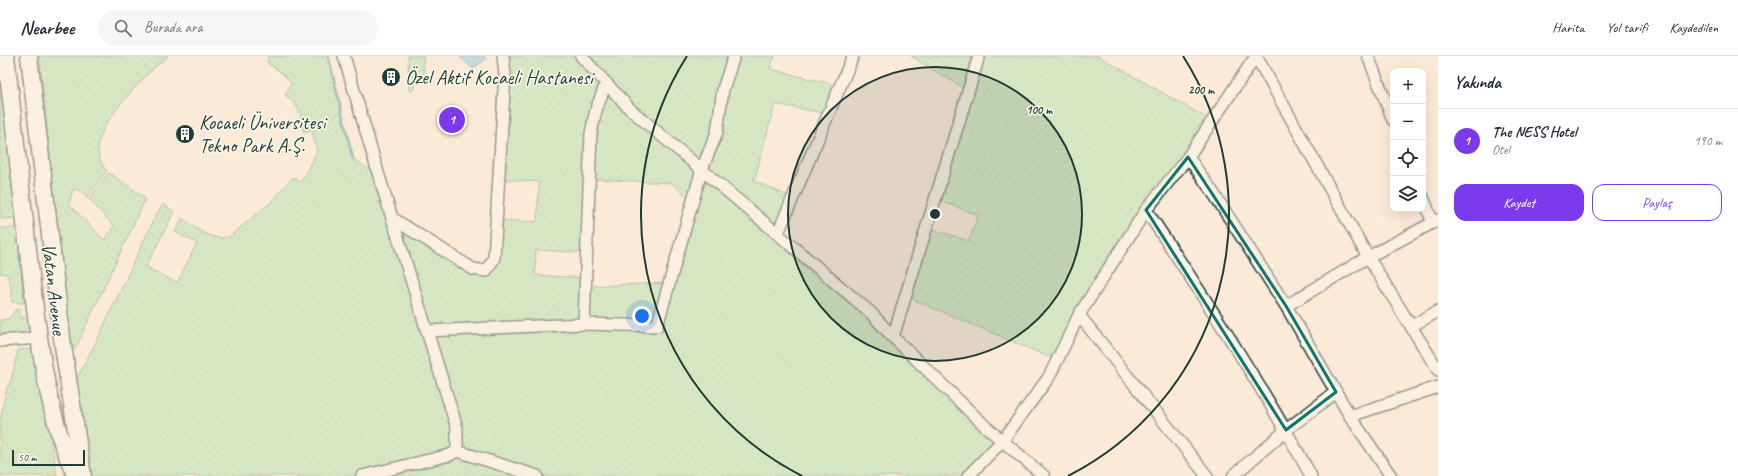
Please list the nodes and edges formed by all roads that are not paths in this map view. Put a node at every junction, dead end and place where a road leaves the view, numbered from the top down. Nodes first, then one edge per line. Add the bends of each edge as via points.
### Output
1 (6, 56) edge
2 (29, 56) edge
3 (344, 56) edge
4 (503, 56) edge
5 (581, 56) edge
6 (734, 56) edge
7 (853, 56) edge
8 (979, 56) edge
9 (1256, 56) edge
10 (1368, 56) edge
11 (606, 82) junction
12 (1390, 112) edge
13 (1188, 157) junction
14 (702, 169) junction
15 (1426, 203) edge
16 (1146, 210) junction
17 (392, 218) junction
18 (1436, 222) edge
19 (778, 233) junction
20 (1368, 257) junction
21 (1286, 306) junction
22 (1438, 311) edge
23 (1079, 315) junction
24 (584, 324) junction
25 (1412, 326) junction
26 (427, 331) junction
27 (893, 337) junction
28 (39, 338) junction
29 (0, 341) edge
30 (1438, 370) edge
31 (1438, 387) edge
32 (1336, 392) junction
33 (1350, 416) junction
34 (1286, 430) junction
35 (1003, 440) junction
36 (457, 451) junction
37 (76, 476) edge
38 (83, 476) edge
39 (362, 476) edge
40 (537, 476) edge
41 (968, 476) edge
42 (1044, 476) edge
43 (1207, 476) edge
44 (1233, 476) edge
45 (1311, 476) edge
46 (1391, 476) edge

1 - 28 street, Vatan Avenue
2 - 38 street, Vatan Avenue via 63,346
3 - 17 street
4 - 17 street via 505,74 494,258 486,271 474,269
5 - 11 street
6 - 14 street via 723,89 717,132
7 - 19 street
8 - 27 street
9 - 13 street
9 - 20 street
10 - 12 street
11 - 14 street via 630,109
11 - 24 street via 591,133
13 - 16 street
13 - 21 street
14 - 19 street
14 - 24 street via 657,326
15 - 18 street
16 - 23 street
16 - 34 street
17 - 26 street
18 - 20 street
19 - 27 street via 870,312
20 - 21 street
20 - 25 street
21 - 32 street
22 - 25 street
23 - 35 street via 1049,377
23 - 43 street
24 - 26 street
25 - 30 street
26 - 36 street via 457,428
27 - 35 street
28 - 29 street
28 - 37 street, Vatan Avenue via 53,407 67,458
31 - 33 street
32 - 33 street
32 - 34 street
33 - 46 street
34 - 44 street
34 - 45 street
35 - 41 street
35 - 42 street
36 - 39 street via 430,461
36 - 40 street

